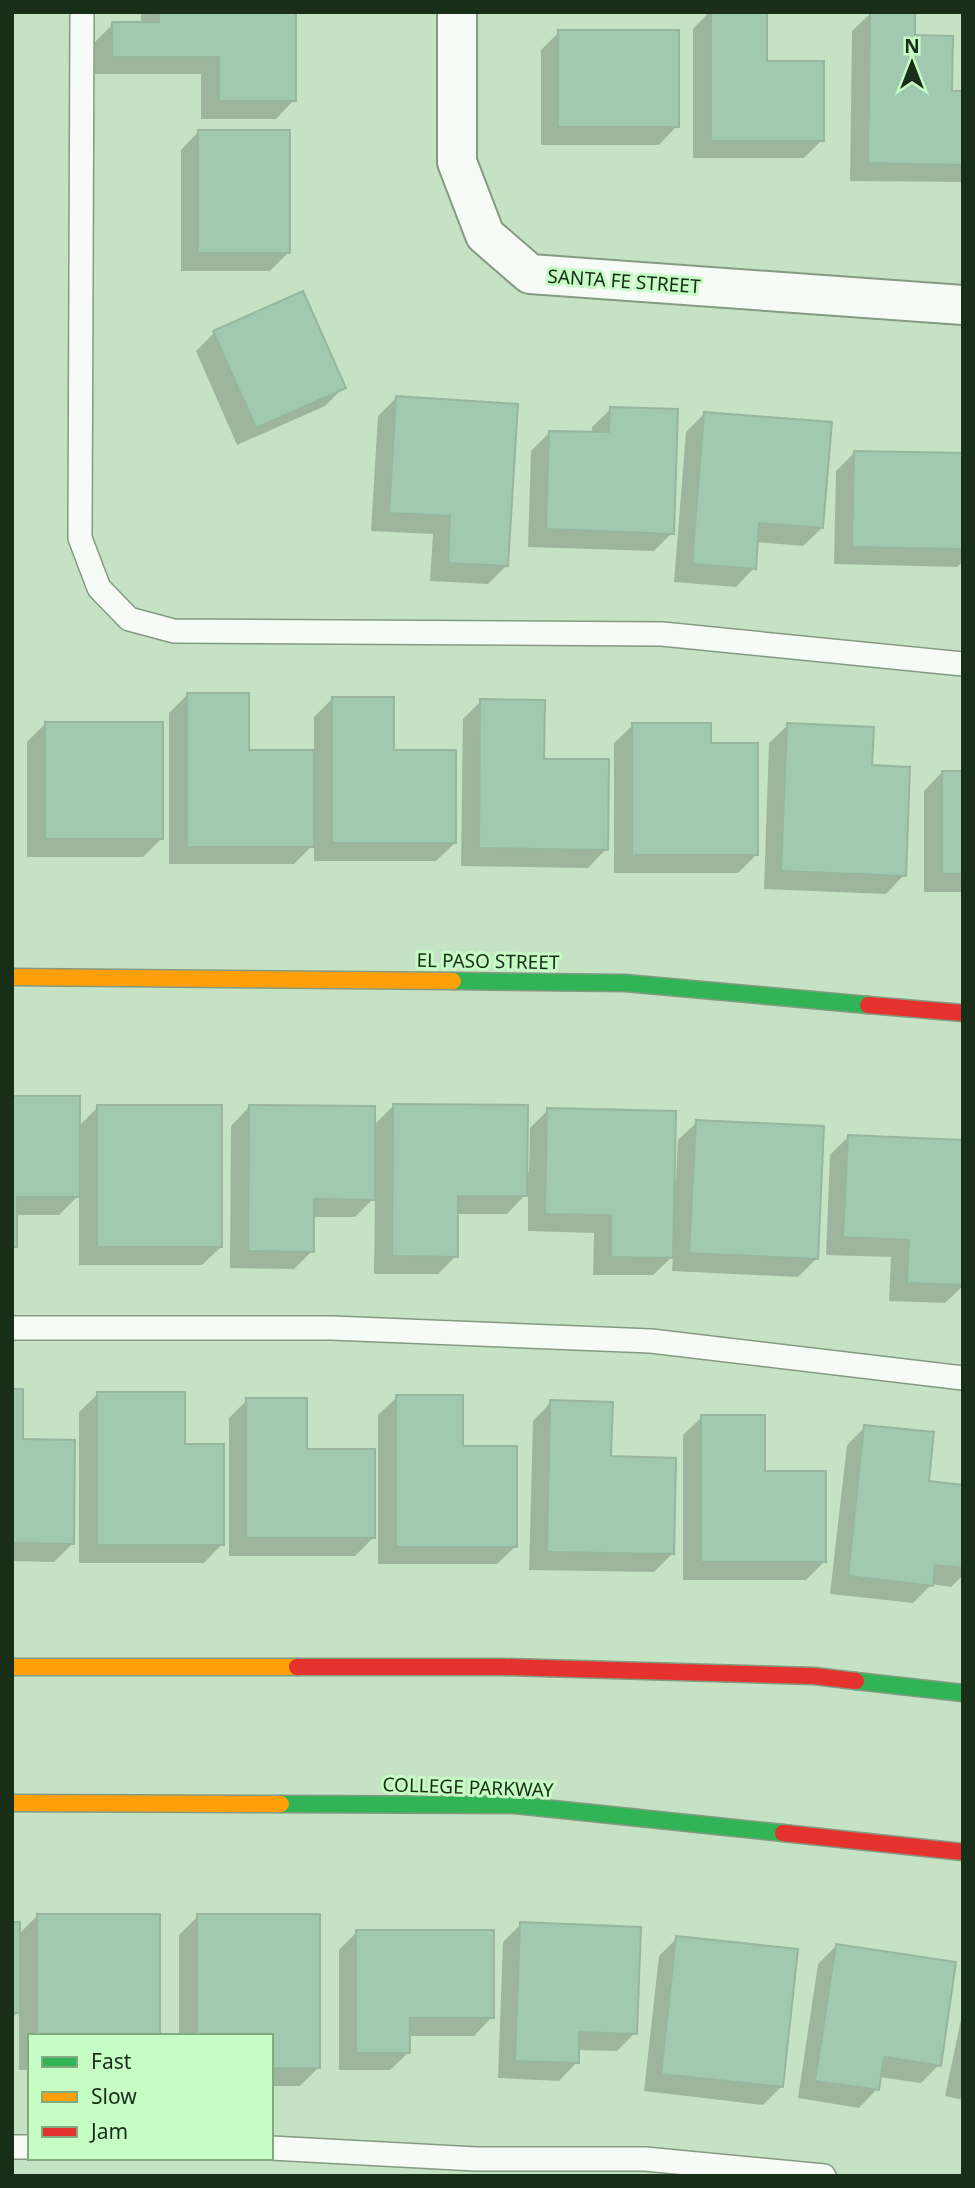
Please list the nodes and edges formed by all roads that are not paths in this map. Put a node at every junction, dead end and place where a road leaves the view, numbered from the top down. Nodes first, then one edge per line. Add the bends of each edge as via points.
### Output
1 (82, 12) edge
2 (457, 12) edge
3 (963, 305) edge
4 (963, 664) edge
5 (12, 977) edge
6 (963, 1013) edge
7 (12, 1328) edge
8 (963, 1378) edge
9 (12, 1667) edge
10 (963, 1693) edge
11 (12, 1802) edge
12 (963, 1852) edge
13 (273, 2148) edge
14 (476, 2167) edge
15 (824, 2176) edge

1 - 4 lane via 80,538 99,588 129,619 174,631 662,634
2 - 3 street, SANTA FE STREET via 457,162 485,235 530,274
5 - 6 main road, EL PASO STREET via 625,984
7 - 8 lane via 332,1328 651,1341
9 - 10 main road via 504,1667 814,1676
11 - 12 main road, COLLEGE PARKWAY via 515,1805
13 - 14 lane
14 - 15 lane via 645,2159

